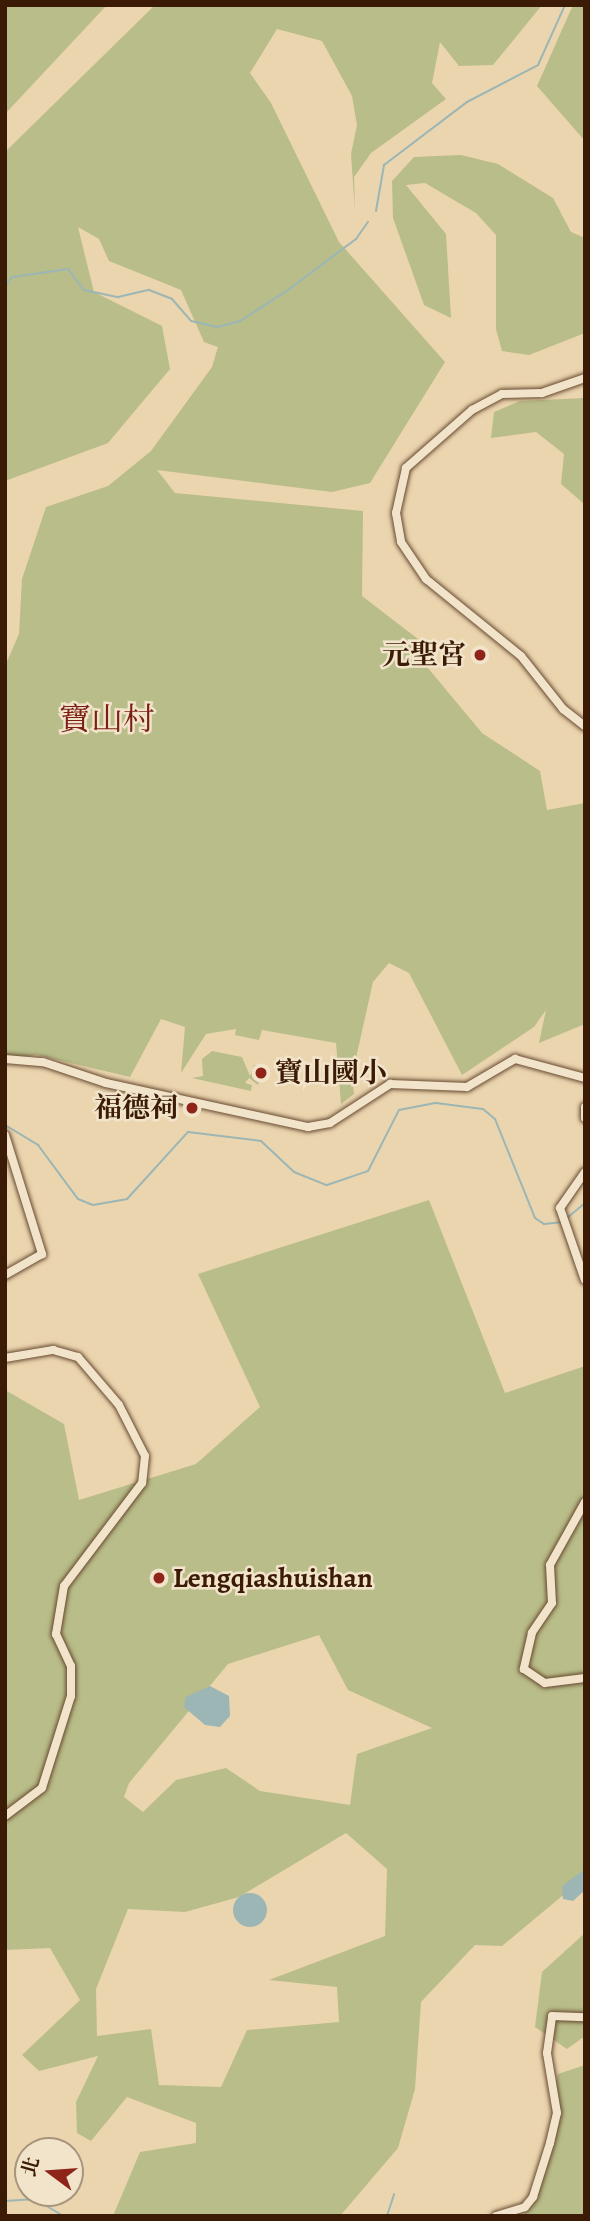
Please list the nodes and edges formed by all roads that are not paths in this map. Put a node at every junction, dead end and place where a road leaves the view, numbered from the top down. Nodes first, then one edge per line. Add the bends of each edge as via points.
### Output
1 (585, 378) edge
2 (585, 726) edge
3 (5, 1059) edge
4 (585, 1078) edge
5 (585, 1107) edge
6 (585, 1118) edge
7 (6, 1138) edge
8 (585, 1172) edge
9 (5, 1275) edge
10 (585, 1280) edge
11 (5, 1357) edge
12 (585, 1502) edge
13 (585, 1678) edge
14 (5, 1816) edge
15 (585, 2017) edge
16 (496, 2216) edge

1 - 2 street via 542,393 502,394 472,410 406,468 396,513 401,542 426,579 521,656 556,702
3 - 4 street via 43,1062 106,1083 307,1127 330,1123 390,1084 467,1087 515,1059
5 - 6 street
7 - 9 street via 42,1254
8 - 10 street via 561,1208
11 - 14 street via 52,1350 78,1357 120,1405 145,1456 142,1483 64,1586 56,1634 71,1666 71,1696 42,1788
12 - 13 street via 550,1565 552,1603 532,1633 524,1669 545,1683
15 - 16 street via 552,2016 547,2053 557,2113 550,2143 533,2197 525,2207

